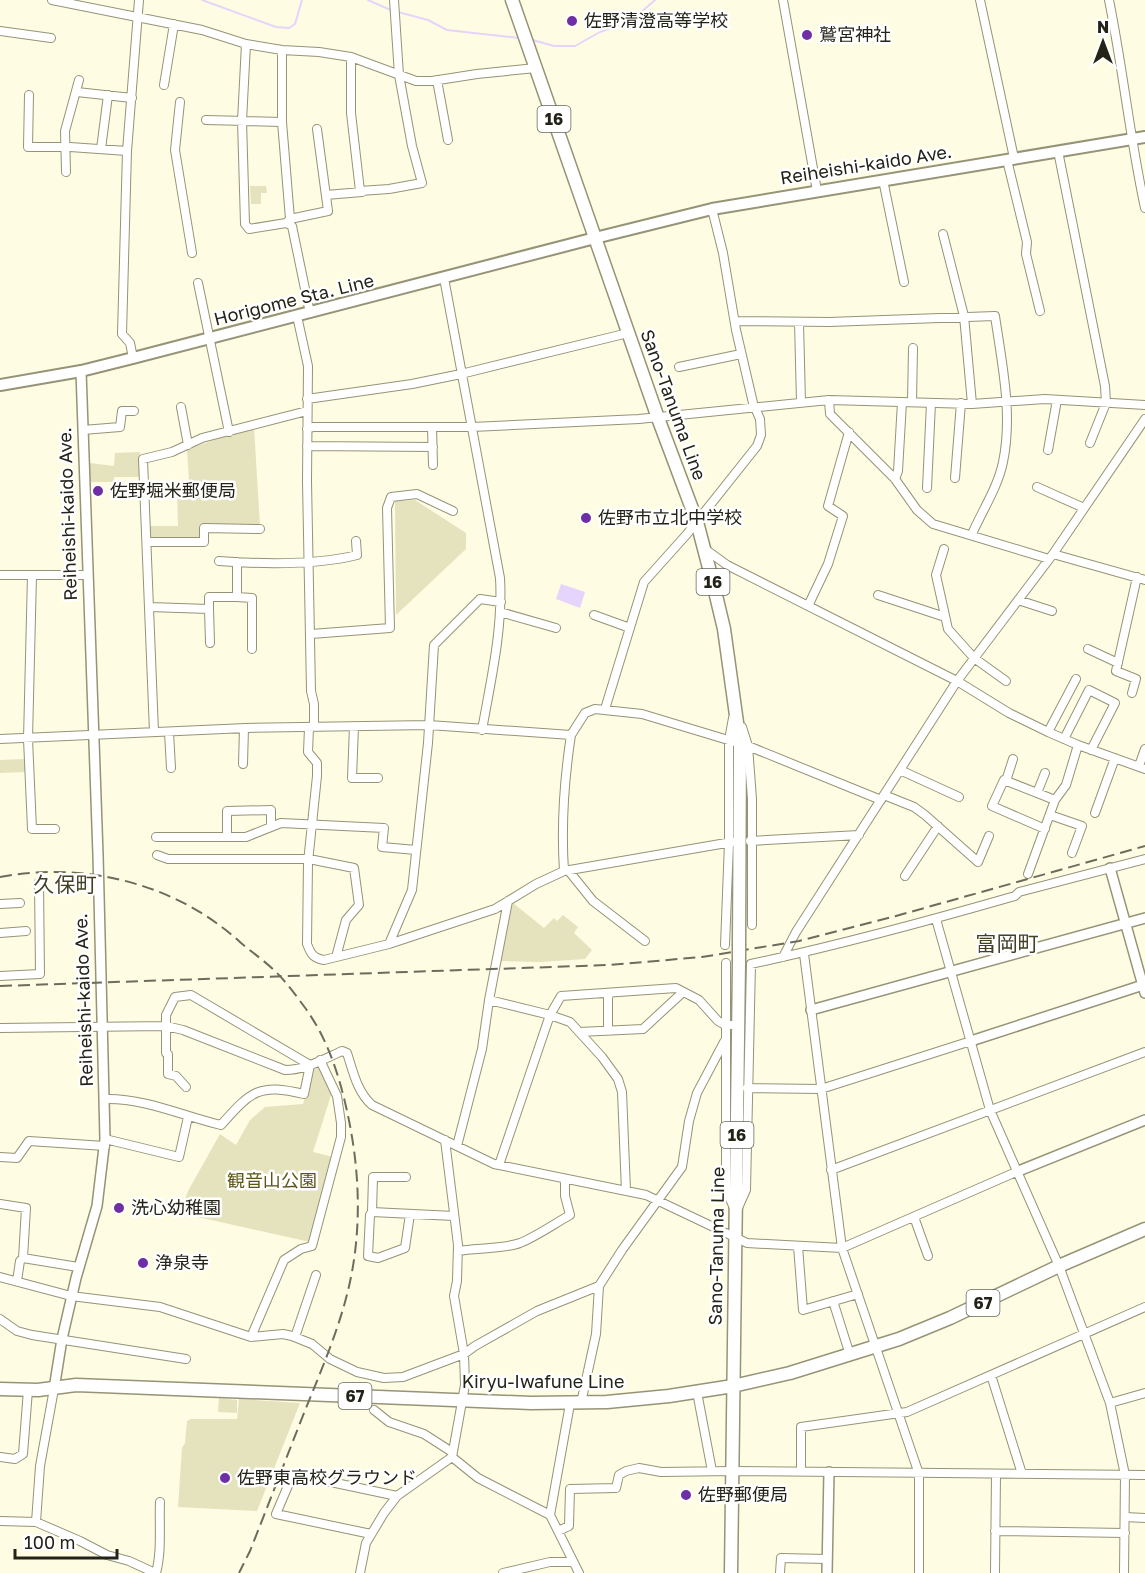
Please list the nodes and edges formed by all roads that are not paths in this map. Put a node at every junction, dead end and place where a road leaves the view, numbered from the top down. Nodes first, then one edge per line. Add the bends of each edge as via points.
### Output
1 (52, 0) edge
2 (140, 0) edge
3 (394, 0) edge
4 (512, 0) edge
5 (783, 0) edge
6 (980, 0) edge
7 (1109, 0) edge
8 (138, 16) junction
9 (174, 24) junction
10 (0, 31) edge
11 (51, 38) dead end
12 (246, 44) junction
13 (282, 50) junction
14 (351, 57) junction
15 (537, 68) junction
16 (399, 75) junction
17 (79, 80) dead end
18 (437, 80) junction
19 (164, 85) dead end
20 (77, 92) junction
21 (29, 95) dead end
22 (108, 95) junction
23 (132, 98) junction
24 (180, 102) dead end
25 (206, 120) dead end
26 (242, 121) junction
27 (282, 122) junction
28 (317, 129) dead end
29 (1145, 137) edge
30 (1131, 139) junction
31 (448, 140) dead end
32 (65, 147) junction
33 (101, 149) junction
34 (127, 152) junction
35 (1058, 152) junction
36 (1010, 159) junction
37 (66, 172) dead end
38 (883, 180) junction
39 (817, 191) junction
40 (362, 192) junction
41 (326, 195) junction
42 (1145, 208) edge
43 (712, 209) junction
44 (288, 221) junction
45 (943, 234) dead end
46 (595, 237) junction
47 (192, 253) dead end
48 (444, 278) junction
49 (904, 282) dead end
50 (198, 283) dead end
51 (1040, 311) dead end
52 (310, 313) junction
53 (297, 316) junction
54 (964, 316) junction
55 (735, 321) junction
56 (799, 322) junction
57 (628, 333) junction
58 (210, 338) junction
59 (913, 348) dead end
60 (741, 354) junction
61 (133, 358) junction
62 (679, 367) dead end
63 (81, 371) junction
64 (461, 374) junction
65 (0, 385) edge
66 (307, 399) junction
67 (829, 400) junction
68 (1057, 400) junction
69 (801, 402) junction
70 (902, 402) junction
71 (912, 402) junction
72 (1007, 402) junction
73 (931, 403) junction
74 (1106, 403) junction
75 (961, 404) junction
76 (972, 404) junction
77 (1145, 405) edge
78 (181, 407) dead end
79 (755, 408) junction
80 (134, 411) dead end
81 (307, 411) junction
82 (658, 418) junction
83 (1145, 419) edge
84 (432, 427) junction
85 (472, 427) junction
86 (307, 429) junction
87 (83, 430) junction
88 (229, 432) junction
89 (849, 432) junction
90 (1090, 443) dead end
91 (188, 445) junction
92 (307, 446) junction
93 (432, 447) junction
94 (1048, 450) dead end
95 (432, 465) dead end
96 (955, 478) dead end
97 (895, 479) junction
98 (927, 488) dead end
99 (1037, 488) dead end
100 (1084, 508) junction
101 (453, 511) dead end
102 (696, 522) junction
103 (260, 529) dead end
104 (972, 534) junction
105 (356, 541) dead end
106 (147, 542) junction
107 (704, 548) junction
108 (944, 549) dead end
109 (1051, 557) junction
110 (219, 561) dead end
111 (309, 561) junction
112 (237, 562) junction
113 (0, 575) edge
114 (32, 575) junction
115 (88, 575) junction
116 (1141, 578) edge
117 (878, 595) dead end
118 (237, 597) junction
119 (1018, 600) junction
120 (501, 602) junction
121 (808, 606) junction
122 (149, 608) junction
123 (209, 609) junction
124 (1052, 611) dead end
125 (500, 612) junction
126 (594, 615) dead end
127 (945, 617) junction
128 (556, 628) dead end
129 (630, 628) junction
130 (311, 634) junction
131 (210, 643) dead end
132 (252, 649) dead end
133 (1088, 649) dead end
134 (974, 658) junction
135 (1118, 663) junction
136 (1076, 679) dead end
137 (957, 681) junction
138 (1006, 681) dead end
139 (1132, 693) dead end
140 (604, 709) junction
141 (429, 725) junction
142 (354, 726) junction
143 (312, 727) junction
144 (244, 728) junction
145 (482, 730) junction
146 (154, 732) junction
147 (169, 732) junction
148 (1048, 732) junction
149 (572, 735) junction
150 (94, 736) junction
151 (28, 739) junction
152 (1064, 739) junction
153 (0, 740) edge
154 (739, 743) junction
155 (1078, 745) junction
156 (1145, 749) edge
157 (1091, 750) junction
158 (1114, 758) junction
159 (1013, 759) dead end
160 (243, 764) dead end
161 (1142, 767) edge
162 (171, 768) dead end
163 (900, 770) junction
164 (1044, 773) dead end
165 (378, 778) dead end
166 (1006, 781) junction
167 (1037, 793) junction
168 (959, 797) dead end
169 (882, 798) junction
170 (1055, 800) junction
171 (1095, 813) dead end
172 (1050, 815) junction
173 (313, 825) junction
174 (271, 826) junction
175 (938, 826) junction
176 (55, 829) dead end
177 (1044, 829) junction
178 (859, 835) junction
179 (989, 836) dead end
180 (156, 837) dead end
181 (227, 837) junction
182 (750, 841) junction
183 (730, 843) junction
184 (416, 850) junction
185 (1072, 853) dead end
186 (157, 855) dead end
187 (309, 859) junction
188 (1145, 859) edge
189 (1110, 868) junction
190 (566, 871) junction
191 (1028, 874) dead end
192 (905, 876) dead end
193 (39, 882) dead end
194 (508, 901) junction
195 (21, 903) dead end
196 (0, 904) edge
197 (1145, 918) edge
198 (936, 919) junction
199 (1125, 923) junction
200 (752, 925) dead end
201 (26, 931) dead end
202 (0, 933) edge
203 (645, 941) dead end
204 (389, 944) junction
205 (725, 945) dead end
206 (804, 954) junction
207 (336, 957) junction
208 (783, 957) junction
209 (726, 963) dead end
210 (951, 972) junction
211 (0, 976) edge
212 (1144, 987) edge
213 (683, 992) junction
214 (608, 993) junction
215 (489, 1000) junction
216 (811, 1010) junction
217 (550, 1014) junction
218 (728, 1025) junction
219 (103, 1026) junction
220 (166, 1026) junction
221 (0, 1028) edge
222 (608, 1031) junction
223 (579, 1032) junction
224 (971, 1041) junction
225 (724, 1042) junction
226 (1145, 1052) edge
227 (320, 1060) junction
228 (310, 1065) junction
229 (186, 1087) dead end
230 (747, 1088) junction
231 (821, 1089) junction
232 (105, 1099) junction
233 (990, 1110) junction
234 (188, 1117) junction
235 (1145, 1120) edge
236 (445, 1140) junction
237 (105, 1143) junction
238 (457, 1146) junction
239 (1, 1159) edge
240 (499, 1165) junction
241 (831, 1170) junction
242 (1017, 1172) junction
243 (406, 1177) dead end
244 (565, 1179) junction
245 (626, 1191) junction
246 (659, 1200) junction
247 (0, 1204) edge
248 (372, 1212) junction
249 (736, 1212) junction
250 (410, 1214) junction
251 (454, 1216) junction
252 (914, 1217) junction
253 (1145, 1229) edge
254 (736, 1240) junction
255 (798, 1246) junction
256 (842, 1248) junction
257 (458, 1251) junction
258 (928, 1256) dead end
259 (23, 1258) junction
260 (1059, 1266) junction
261 (78, 1268) junction
262 (316, 1275) dead end
263 (0, 1277) edge
264 (16, 1281) junction
265 (599, 1286) junction
266 (858, 1294) junction
267 (72, 1296) junction
268 (832, 1301) junction
269 (1145, 1307) edge
270 (0, 1319) edge
271 (1085, 1332) junction
272 (251, 1336) junction
273 (296, 1337) junction
274 (62, 1339) junction
275 (875, 1347) junction
276 (464, 1354) junction
277 (850, 1355) junction
278 (186, 1359) dead end
279 (992, 1375) junction
280 (733, 1386) junction
281 (0, 1389) edge
282 (54, 1389) junction
283 (28, 1390) junction
284 (697, 1392) junction
285 (1145, 1393) edge
286 (463, 1401) junction
287 (575, 1403) junction
288 (1110, 1403) junction
289 (374, 1410) dead end
290 (898, 1414) junction
291 (452, 1455) junction
292 (0, 1457) edge
293 (712, 1470) junction
294 (732, 1470) junction
295 (801, 1471) junction
296 (829, 1472) junction
297 (919, 1474) junction
298 (996, 1474) junction
299 (1022, 1474) junction
300 (1125, 1475) junction
301 (1145, 1475) edge
302 (397, 1496) junction
303 (160, 1502) dead end
304 (550, 1515) junction
305 (1125, 1517) junction
306 (1145, 1518) edge
307 (0, 1521) edge
308 (36, 1522) junction
309 (558, 1531) junction
310 (995, 1532) junction
311 (1125, 1533) junction
312 (371, 1534) junction
313 (827, 1559) junction
314 (573, 1562) junction
315 (156, 1573) edge
316 (360, 1573) edge
317 (503, 1573) edge
318 (579, 1573) edge
319 (731, 1573) edge
320 (780, 1573) edge
321 (827, 1573) edge
322 (919, 1573) edge
323 (994, 1573) edge
324 (1124, 1573) edge

1 - 8 street
2 - 8 street
3 - 16 street
4 - 15 main road, Sano-Tanuma Line / 16
5 - 39 street
6 - 36 street
7 - 30 street
8 - 9 street
8 - 23 street
9 - 12 street
9 - 19 street
10 - 11 street
12 - 13 street
12 - 26 street
13 - 14 street
13 - 27 street
14 - 16 street
14 - 40 street via 351,113
15 - 18 street
15 - 46 main road, Sano-Tanuma Line / 16
16 - 18 street via 416,81
16 - 40 street via 422,183
17 - 20 street
18 - 31 street
20 - 22 street
20 - 32 street via 65,131
21 - 32 street via 28,147
22 - 23 street
22 - 33 street
23 - 34 street
24 - 47 street via 175,150
25 - 26 street
26 - 27 street
26 - 44 street via 245,224 249,229
27 - 44 street
28 - 41 street
29 - 30 main road, Reiheishi-kaido Ave.
30 - 35 main road, Reiheishi-kaido Ave.
30 - 42 street
32 - 33 street
32 - 37 street
33 - 34 street
34 - 61 street via 122,334 130,343
35 - 36 main road, Reiheishi-kaido Ave.
35 - 74 street
36 - 38 main road, Reiheishi-kaido Ave.
36 - 51 street
38 - 39 main road, Reiheishi-kaido Ave.
38 - 49 street
39 - 43 main road, Reiheishi-kaido Ave.
40 - 41 street
41 - 44 street via 328,211
43 - 46 main road, Reiheishi-kaido Ave.
43 - 55 street
44 - 52 street
45 - 54 street
46 - 48 main road, Horigome Sta. Line
46 - 57 main road, Sano-Tanuma Line / 16
48 - 52 main road, Horigome Sta. Line
48 - 64 street
50 - 58 street
52 - 53 main road, Horigome Sta. Line
53 - 58 main road, Horigome Sta. Line
53 - 66 street via 308,366
54 - 56 street
54 - 72 street via 995,316
54 - 76 street
55 - 56 street
55 - 60 street
56 - 69 street
57 - 64 street
57 - 82 main road, Sano-Tanuma Line / 16
58 - 61 main road, Horigome Sta. Line
58 - 88 street
59 - 71 street
60 - 62 street
60 - 79 street
61 - 63 main road, Horigome Sta. Line
63 - 65 main road, Horigome Sta. Line
63 - 87 street, Reiheishi-kaido Ave.
64 - 66 street
64 - 85 street
66 - 81 street
67 - 69 street
67 - 70 street
67 - 89 street via 830,414
68 - 72 street
68 - 74 street
68 - 94 street
69 - 79 street
70 - 71 street
70 - 97 street
71 - 73 street
72 - 76 street
72 - 104 street via 1003,462
73 - 75 street
73 - 98 street
74 - 77 street
74 - 90 street
75 - 76 street
75 - 96 street
78 - 91 street
79 - 82 street
79 - 102 street via 761,435 757,447
80 - 87 street via 122,411 120,427
81 - 86 street
81 - 88 street
82 - 85 street
82 - 102 main road, Sano-Tanuma Line / 16
83 - 100 street
84 - 85 street
84 - 86 street
84 - 93 street
85 - 120 street
86 - 92 street
87 - 115 street, Reiheishi-kaido Ave.
88 - 91 street
89 - 97 street
89 - 121 street via 828,506 843,516 828,564
91 - 106 street via 143,459
92 - 93 street
92 - 111 street
93 - 95 street
97 - 104 street via 917,510 933,524
99 - 100 street
100 - 109 street
101 - 130 street via 417,494 391,497 387,508 390,628
102 - 107 main road, Sano-Tanuma Line / 16
102 - 129 street via 644,582
103 - 106 street via 204,528 204,542
104 - 109 street
105 - 111 street via 357,555
106 - 122 street
107 - 121 street via 727,565
107 - 154 main road, Sano-Tanuma Line / 16 via 724,629
108 - 127 street via 936,575
109 - 116 street
109 - 119 street
110 - 112 street
111 - 112 street
111 - 130 street
112 - 118 street
113 - 114 street
114 - 115 street
114 - 151 street
115 - 150 street, Reiheishi-kaido Ave.
116 - 135 street
117 - 127 street
118 - 123 street via 209,597
118 - 132 street via 252,598
119 - 124 street
119 - 134 street
120 - 125 street
120 - 141 street via 480,599 434,645
121 - 137 street
122 - 123 street
122 - 146 street
123 - 131 street
125 - 128 street
125 - 145 street
126 - 129 street
127 - 134 street via 948,629
129 - 140 street
130 - 143 street
133 - 135 street
134 - 137 street
134 - 138 street
135 - 139 street via 1116,671 1136,678
136 - 148 street
137 - 148 street
137 - 163 street
140 - 149 street via 585,713
140 - 154 street via 642,714
141 - 142 street
141 - 145 street
141 - 184 street
142 - 143 street
142 - 165 street via 352,778
143 - 144 street
143 - 173 street via 308,752 317,763 318,776
144 - 147 street
144 - 160 street
145 - 149 street
146 - 147 street
146 - 150 street
147 - 162 street
148 - 152 street
149 - 190 street via 561,834
150 - 151 street
150 - 219 street, Reiheishi-kaido Ave.
151 - 153 street
151 - 176 street via 32,829
152 - 155 street
152 - 157 street via 1089,690 1115,703
154 - 169 street
154 - 182 street via 752,799
154 - 183 street
154 - 249 main road, Sano-Tanuma Line / 16, bridge
155 - 157 street
155 - 170 street via 1066,784
156 - 161 street
157 - 158 street
158 - 161 street
158 - 171 street
159 - 166 street
163 - 168 street
163 - 169 street
164 - 167 street
166 - 167 street
166 - 177 street via 992,806
167 - 170 street
169 - 175 street via 914,807
169 - 178 street
170 - 172 street
172 - 177 street
172 - 185 street via 1082,826
173 - 174 street
173 - 184 street via 384,828 382,847
173 - 187 street
174 - 181 street via 246,837
174 - 181 street via 271,810 227,811
175 - 179 street via 978,862
175 - 192 street
177 - 191 street
178 - 182 street
178 - 208 street
180 - 181 street
182 - 200 street
183 - 190 street
183 - 205 street
184 - 204 street via 412,890
186 - 187 street via 168,859
187 - 207 street via 307,944 317,958
187 - 207 street via 354,868 359,905 346,920
188 - 189 street
189 - 198 street
189 - 199 street
190 - 194 street
190 - 203 street via 593,901
193 - 211 street via 40,974
194 - 204 street via 495,909
194 - 215 street
195 - 196 street
197 - 199 street
198 - 206 street
198 - 210 street
199 - 210 street
199 - 212 street
201 - 202 street
204 - 207 street
206 - 208 street
206 - 216 street
208 - 230 street via 751,964
209 - 218 street
210 - 216 street
210 - 224 street
212 - 224 street
213 - 214 street via 676,988
213 - 218 street via 699,1000 718,1021
213 - 222 street via 643,1029
214 - 217 street via 561,996
214 - 222 street
215 - 217 street
215 - 238 street via 483,1049
216 - 231 street
217 - 223 street via 570,1022
217 - 240 street
218 - 225 street
219 - 220 street
219 - 221 street
219 - 232 street, Reiheishi-kaido Ave.
220 - 228 street via 183,1029 285,1070
220 - 228 street via 166,1015 175,998 191,995
220 - 229 street via 168,1074
222 - 223 street
223 - 245 street via 618,1078 622,1092
224 - 231 street
224 - 233 street
225 - 246 street via 696,1093 682,1167
225 - 249 street via 726,1190
226 - 233 street
227 - 228 street
227 - 236 street via 342,1051 347,1053 364,1099
227 - 272 street via 337,1096 341,1123 324,1203 312,1246 284,1260
228 - 234 street via 304,1094 283,1089 261,1090 251,1094 221,1125
230 - 231 street
230 - 249 street via 746,1190
231 - 241 street
232 - 234 street via 143,1102
232 - 237 street, Reiheishi-kaido Ave.
233 - 241 street
233 - 242 street
234 - 237 street via 179,1157
235 - 242 street
236 - 238 street
236 - 251 street
237 - 239 street via 29,1141 17,1158
237 - 261 street, Reiheishi-kaido Ave. via 98,1206
238 - 240 street
240 - 244 street
241 - 256 street
242 - 252 street
242 - 260 street
243 - 248 street via 372,1176
244 - 245 street
244 - 257 street via 570,1215 520,1243
245 - 246 street
246 - 254 street
246 - 265 street
247 - 259 street via 26,1208
248 - 250 street
248 - 250 street via 368,1256 378,1258 405,1248
249 - 254 main road, Sano-Tanuma Line / 16
250 - 251 street
251 - 257 street
252 - 256 street
252 - 258 street
253 - 260 main road, Kiryu-Iwafune Line / 67
254 - 255 street
254 - 280 main road, Sano-Tanuma Line / 16
255 - 256 street
255 - 268 street via 803,1310
256 - 266 street
257 - 276 street via 454,1296
259 - 261 street
259 - 264 street
260 - 271 street
260 - 275 main road, Kiryu-Iwafune Line / 67 via 950,1318
261 - 267 street, Reiheishi-kaido Ave.
262 - 273 street
263 - 264 street
264 - 267 street
265 - 276 street via 537,1311
265 - 287 street via 596,1334
266 - 268 street
266 - 275 street
267 - 272 street via 160,1307
267 - 274 street, Reiheishi-kaido Ave.
268 - 277 street
269 - 271 street
270 - 274 street via 32,1335
271 - 279 street
271 - 288 street
272 - 273 street
273 - 276 street via 357,1372 384,1378 403,1377
274 - 278 street
274 - 282 street, Reiheishi-kaido Ave.
275 - 277 main road, Kiryu-Iwafune Line / 67
275 - 290 street
276 - 286 street
277 - 280 main road, Kiryu-Iwafune Line / 67
279 - 290 street
279 - 299 street
280 - 284 main road, Kiryu-Iwafune Line / 67
280 - 294 main road, Sano-Tanuma Line
281 - 283 main road, 67
282 - 283 main road, 67
282 - 286 main road, Kiryu-Iwafune Line / 67 via 87,1386
282 - 308 street via 40,1466
283 - 292 street via 23,1454 15,1459
284 - 287 main road, Kiryu-Iwafune Line / 67
284 - 293 street
285 - 288 street
286 - 287 main road, Kiryu-Iwafune Line / 67
286 - 291 street
287 - 304 street
288 - 300 street
289 - 291 street via 389,1422 424,1434
290 - 295 street via 801,1428
290 - 297 street
291 - 302 street
291 - 304 street via 478,1478
293 - 294 street
293 - 309 street via 661,1472 639,1468 619,1475 616,1488 570,1489 568,1526
294 - 295 street
294 - 319 main road, Sano-Tanuma Line
295 - 296 street
296 - 297 street
296 - 313 street
297 - 298 street
297 - 322 street
298 - 299 street
298 - 310 street
299 - 300 street
300 - 301 street
300 - 305 street
302 - 312 street
302 - 312 street via 293,1474 276,1514
303 - 315 street via 160,1557
304 - 309 street
305 - 306 street
305 - 311 street
307 - 308 street
308 - 315 street
309 - 314 street
310 - 311 street
310 - 323 street
311 - 324 street
312 - 316 street
313 - 320 street via 781,1558
313 - 321 street
314 - 317 street via 550,1562
314 - 318 street

